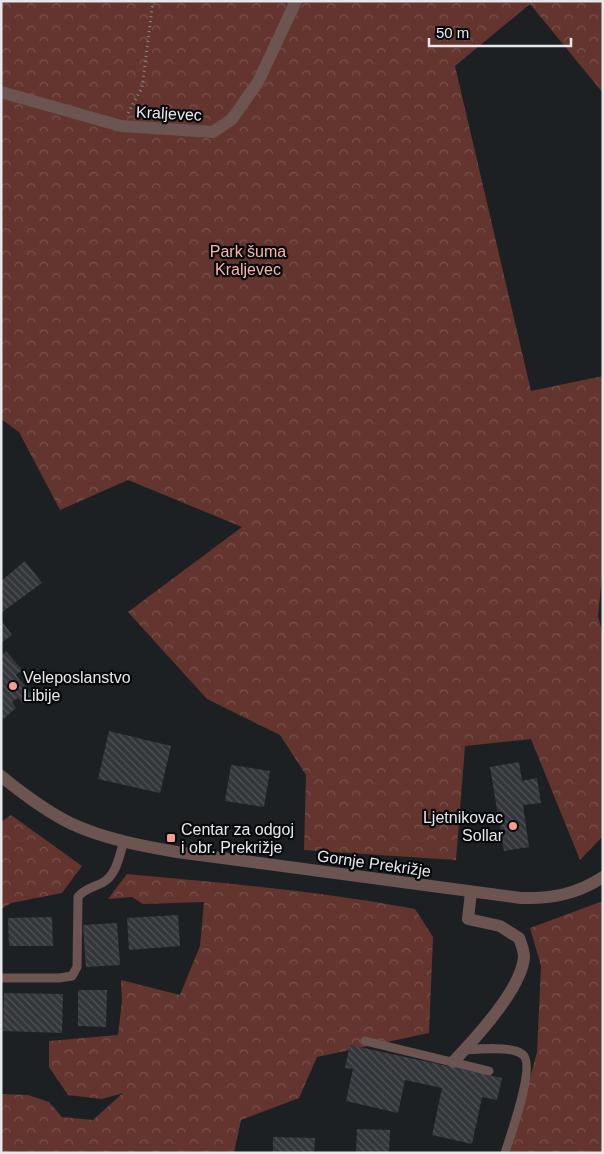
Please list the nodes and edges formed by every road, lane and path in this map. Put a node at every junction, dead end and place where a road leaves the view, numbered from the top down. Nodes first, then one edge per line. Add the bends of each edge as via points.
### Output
1 (153, 1) edge
2 (296, 1) edge
3 (1, 92) edge
4 (121, 126) junction
5 (1, 776) edge
6 (124, 841) junction
7 (603, 877) edge
8 (471, 892) junction
9 (1, 978) edge
10 (365, 1041) dead end
11 (465, 1050) junction
12 (453, 1062) junction
13 (489, 1071) dead end
14 (504, 1153) edge

1 - 4 path via 142,88
2 - 4 street, Kraljevec via 258,82 232,119 213,132
3 - 4 street, Kraljevec
5 - 6 street, Gornje Prekrižje via 72,824
6 - 8 street, Gornje Prekrižje via 178,852
6 - 9 lane via 117,865 109,878 78,897 77,967 72,976
7 - 8 street, Gornje Prekrižje via 574,892 547,899
8 - 11 street via 468,919 500,926 519,938 524,955 519,978
10 - 12 lane
11 - 12 street
11 - 14 lane via 512,1050 528,1061 527,1079
12 - 13 lane

